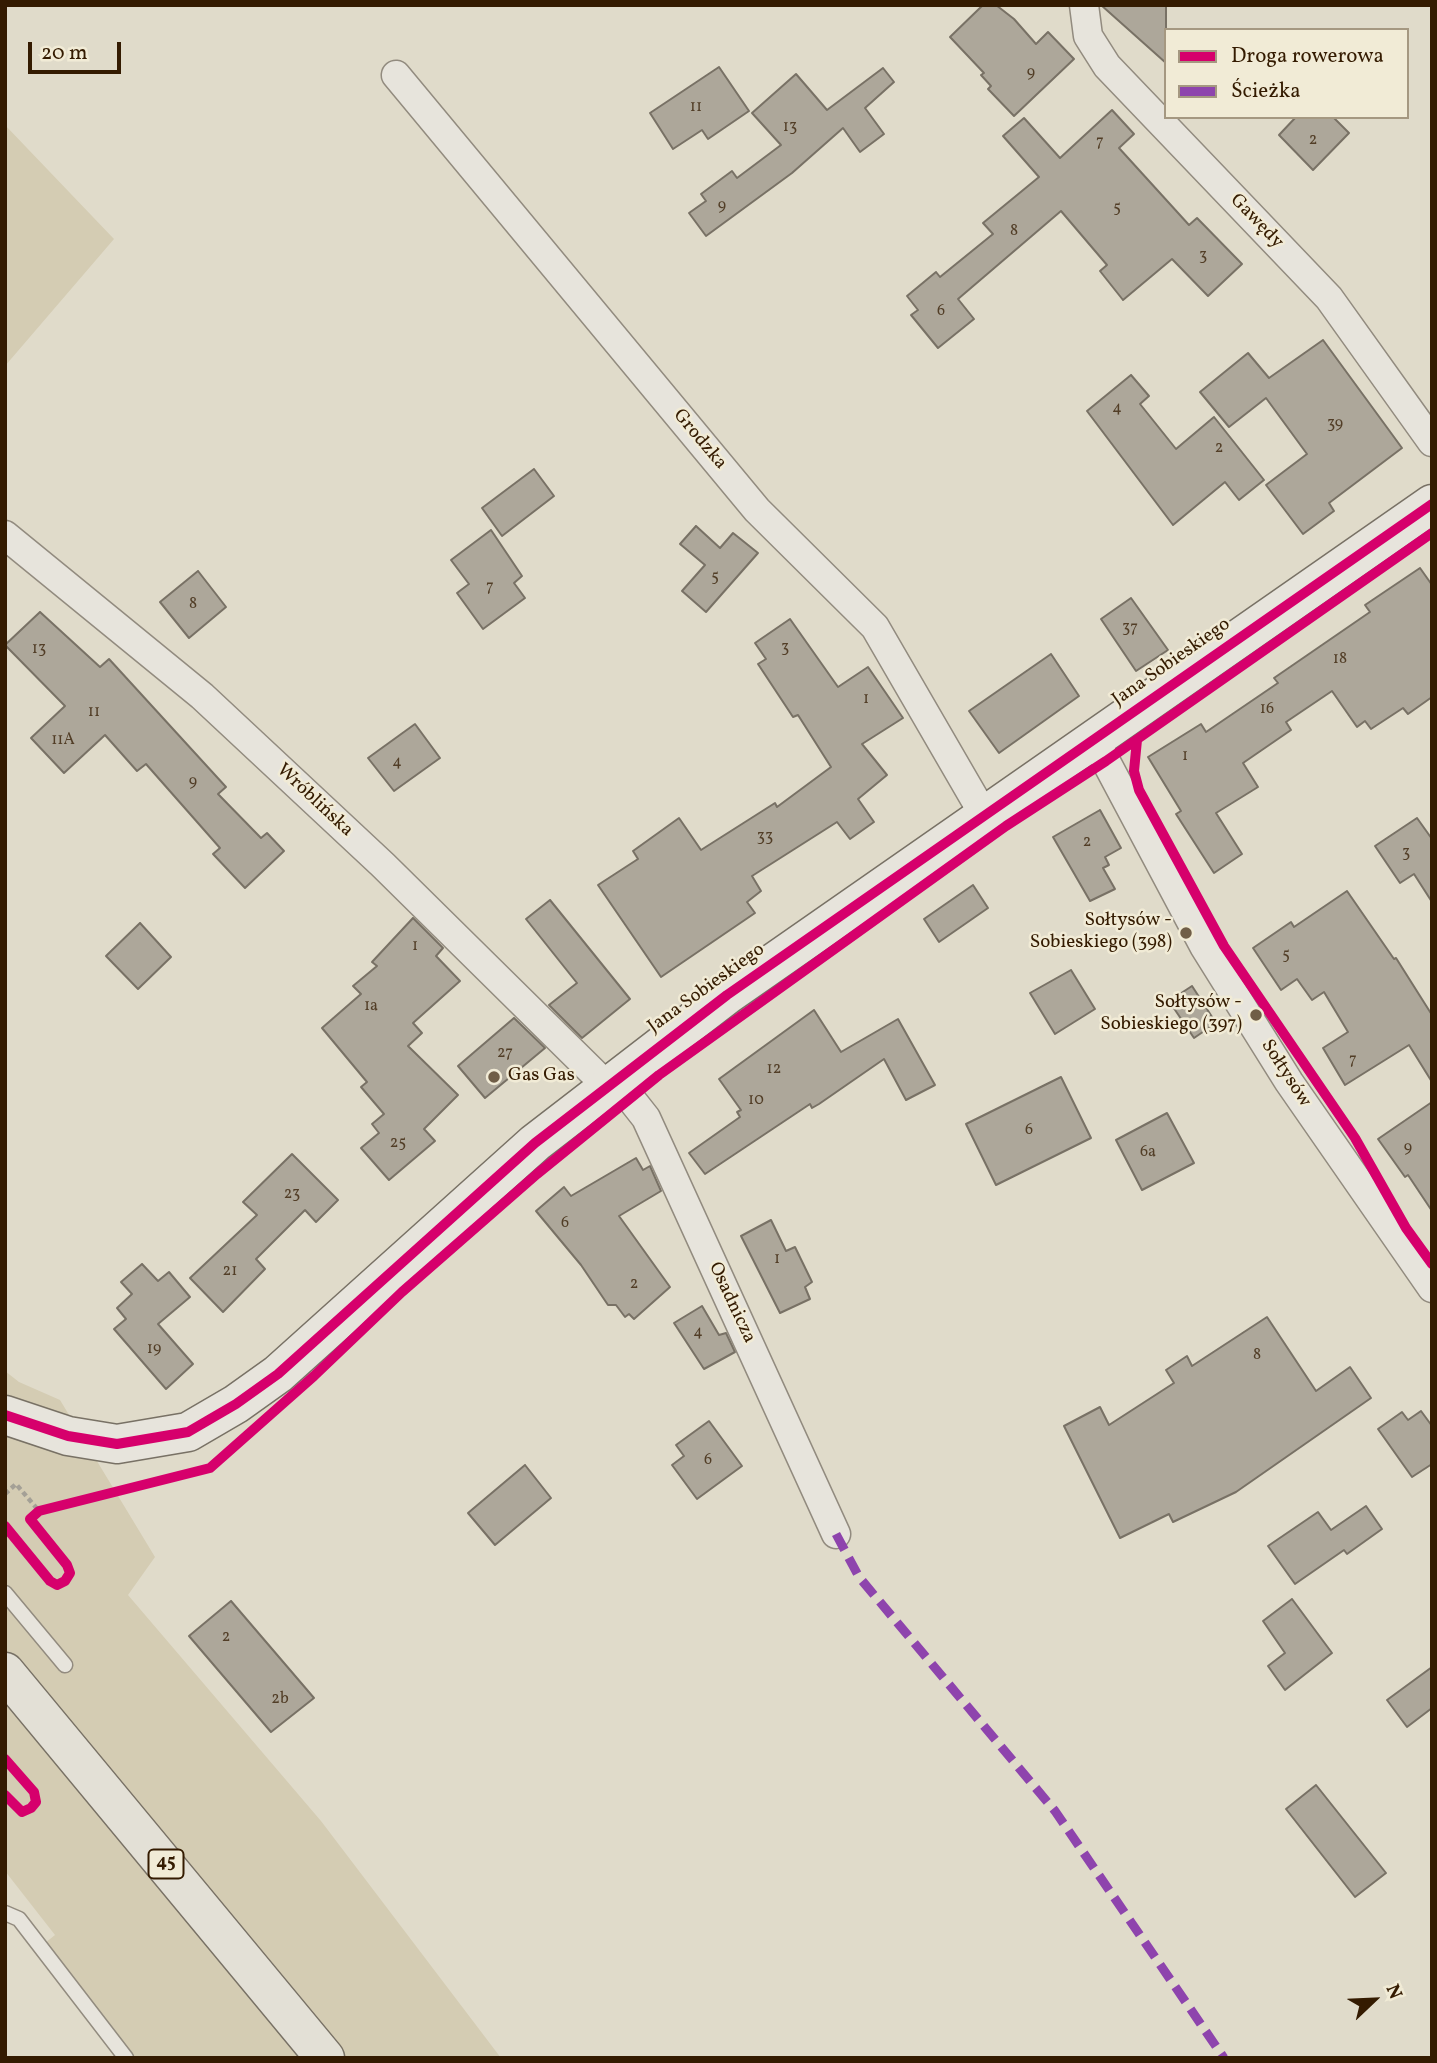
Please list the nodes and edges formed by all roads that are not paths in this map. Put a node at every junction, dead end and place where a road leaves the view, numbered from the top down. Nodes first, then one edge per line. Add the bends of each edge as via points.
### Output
1 (1084, 5) edge
2 (396, 75) dead end
3 (1432, 442) edge
4 (1432, 504) edge
5 (5, 535) edge
6 (1094, 739) junction
7 (984, 815) junction
8 (607, 1086) junction
9 (1432, 1288) edge
10 (5, 1415) edge
11 (836, 1534) dead end
12 (5, 1593) edge
13 (65, 1665) dead end
14 (5, 1672) edge
15 (5, 1913) edge
16 (126, 2058) edge
17 (325, 2058) edge

1 - 3 street, Gawędy via 1088,36 1107,66 1329,298
2 - 7 street, Grodzka via 757,510 875,627
4 - 6 street, Jana Sobieskiego
5 - 8 street, Wróblińska via 202,696 383,865
6 - 7 street, Jana Sobieskiego
6 - 9 street, Sołtysów via 1204,946 1289,1082
7 - 8 street, Jana Sobieskiego via 727,995
8 - 10 street, Jana Sobieskiego via 418,1245 278,1374 198,1427 158,1439 117,1444 68,1436
8 - 11 street, Osadnicza via 631,1099 646,1118
12 - 13 lane
14 - 17 main road, 45
15 - 16 lane via 19,1919

